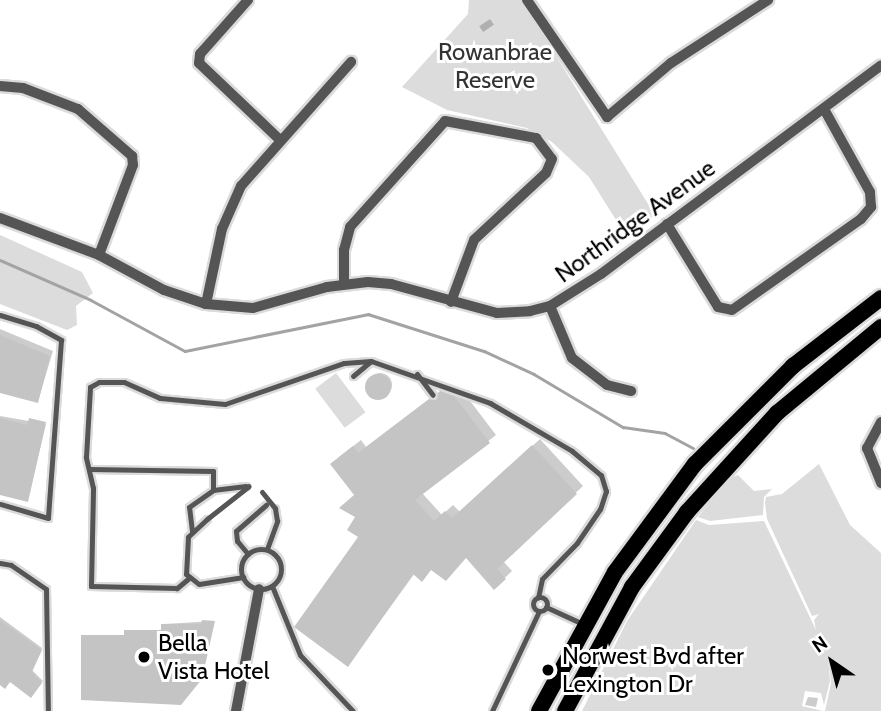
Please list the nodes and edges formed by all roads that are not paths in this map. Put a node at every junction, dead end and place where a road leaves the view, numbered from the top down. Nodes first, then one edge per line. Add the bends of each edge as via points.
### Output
1 (248, 0) edge
2 (527, 0) edge
3 (768, 0) edge
4 (351, 62) dead end
5 (881, 65) edge
6 (881, 75) edge
7 (869, 76) junction
8 (0, 86) edge
9 (824, 109) junction
10 (280, 140) junction
11 (0, 218) edge
12 (667, 224) junction
13 (99, 255) junction
14 (344, 283) junction
15 (881, 299) edge
16 (450, 302) junction
17 (206, 304) junction
18 (550, 306) junction
19 (0, 315) edge
20 (881, 327) edge
21 (371, 361) junction
22 (417, 374) junction
23 (353, 376) dead end
24 (631, 391) dead end
25 (433, 396) dead end
26 (881, 422) edge
27 (89, 469) junction
28 (881, 483) edge
29 (213, 491) junction
30 (262, 492) dead end
31 (0, 504) edge
32 (266, 505) dead end
33 (192, 531) junction
34 (267, 550) junction
35 (248, 554) junction
36 (0, 564) edge
37 (243, 577) junction
38 (189, 578) junction
39 (272, 586) junction
40 (259, 589) junction
41 (538, 598) junction
42 (546, 607) junction
43 (538, 611) junction
44 (583, 624) junction
45 (48, 711) edge
46 (236, 711) edge
47 (353, 711) edge
48 (492, 711) edge
49 (539, 711) edge
50 (565, 711) edge

1 - 10 street via 200,54 199,63
2 - 3 street via 607,117 671,63
4 - 10 street
5 - 7 street, Northridge Avenue
6 - 7 street
7 - 9 street, Northridge Avenue
8 - 13 street via 23,88 78,109 132,156 133,165
9 - 12 street, Northridge Avenue
9 - 12 street via 870,192 871,207 861,219 732,310 718,306
10 - 17 street via 242,186 222,229
11 - 13 street, Northridge Avenue
12 - 18 street, Northridge Avenue
13 - 17 street, Northridge Avenue via 164,290
14 - 16 street, Northridge Avenue via 391,284
14 - 16 street via 344,250 350,228 446,121 536,138 552,159 546,173 474,240
14 - 17 street, Northridge Avenue via 253,308
15 - 44 main road via 793,366 719,437 639,536
16 - 18 street, Northridge Avenue via 504,313
18 - 24 street via 572,358 607,385
19 - 31 lane via 61,340 48,518
20 - 50 main road via 805,386 718,475 632,587
21 - 22 lane
21 - 23 lane
21 - 27 lane via 344,363 225,404 160,398 124,382 93,384 87,393
22 - 25 lane
22 - 41 lane via 526,423 572,451 604,480 600,509 578,542 546,573
26 - 28 street via 867,448
27 - 29 lane via 213,471
27 - 38 lane via 93,488 91,586 177,587
29 - 33 lane via 189,506
29 - 33 lane, bridge via 249,486
30 - 34 lane, bridge via 275,508 277,521
32 - 35 lane via 236,531 237,541
33 - 38 lane via 185,544
34 - 35 lane
34 - 39 lane via 277,556 281,569
35 - 37 lane
36 - 45 lane via 12,565 46,589
37 - 38 lane via 210,584
37 - 40 lane
39 - 40 lane
39 - 47 lane via 300,655
40 - 46 street
41 - 42 lane via 544,599
41 - 43 lane via 533,605
42 - 43 lane
42 - 44 lane
43 - 48 lane
44 - 49 main road

